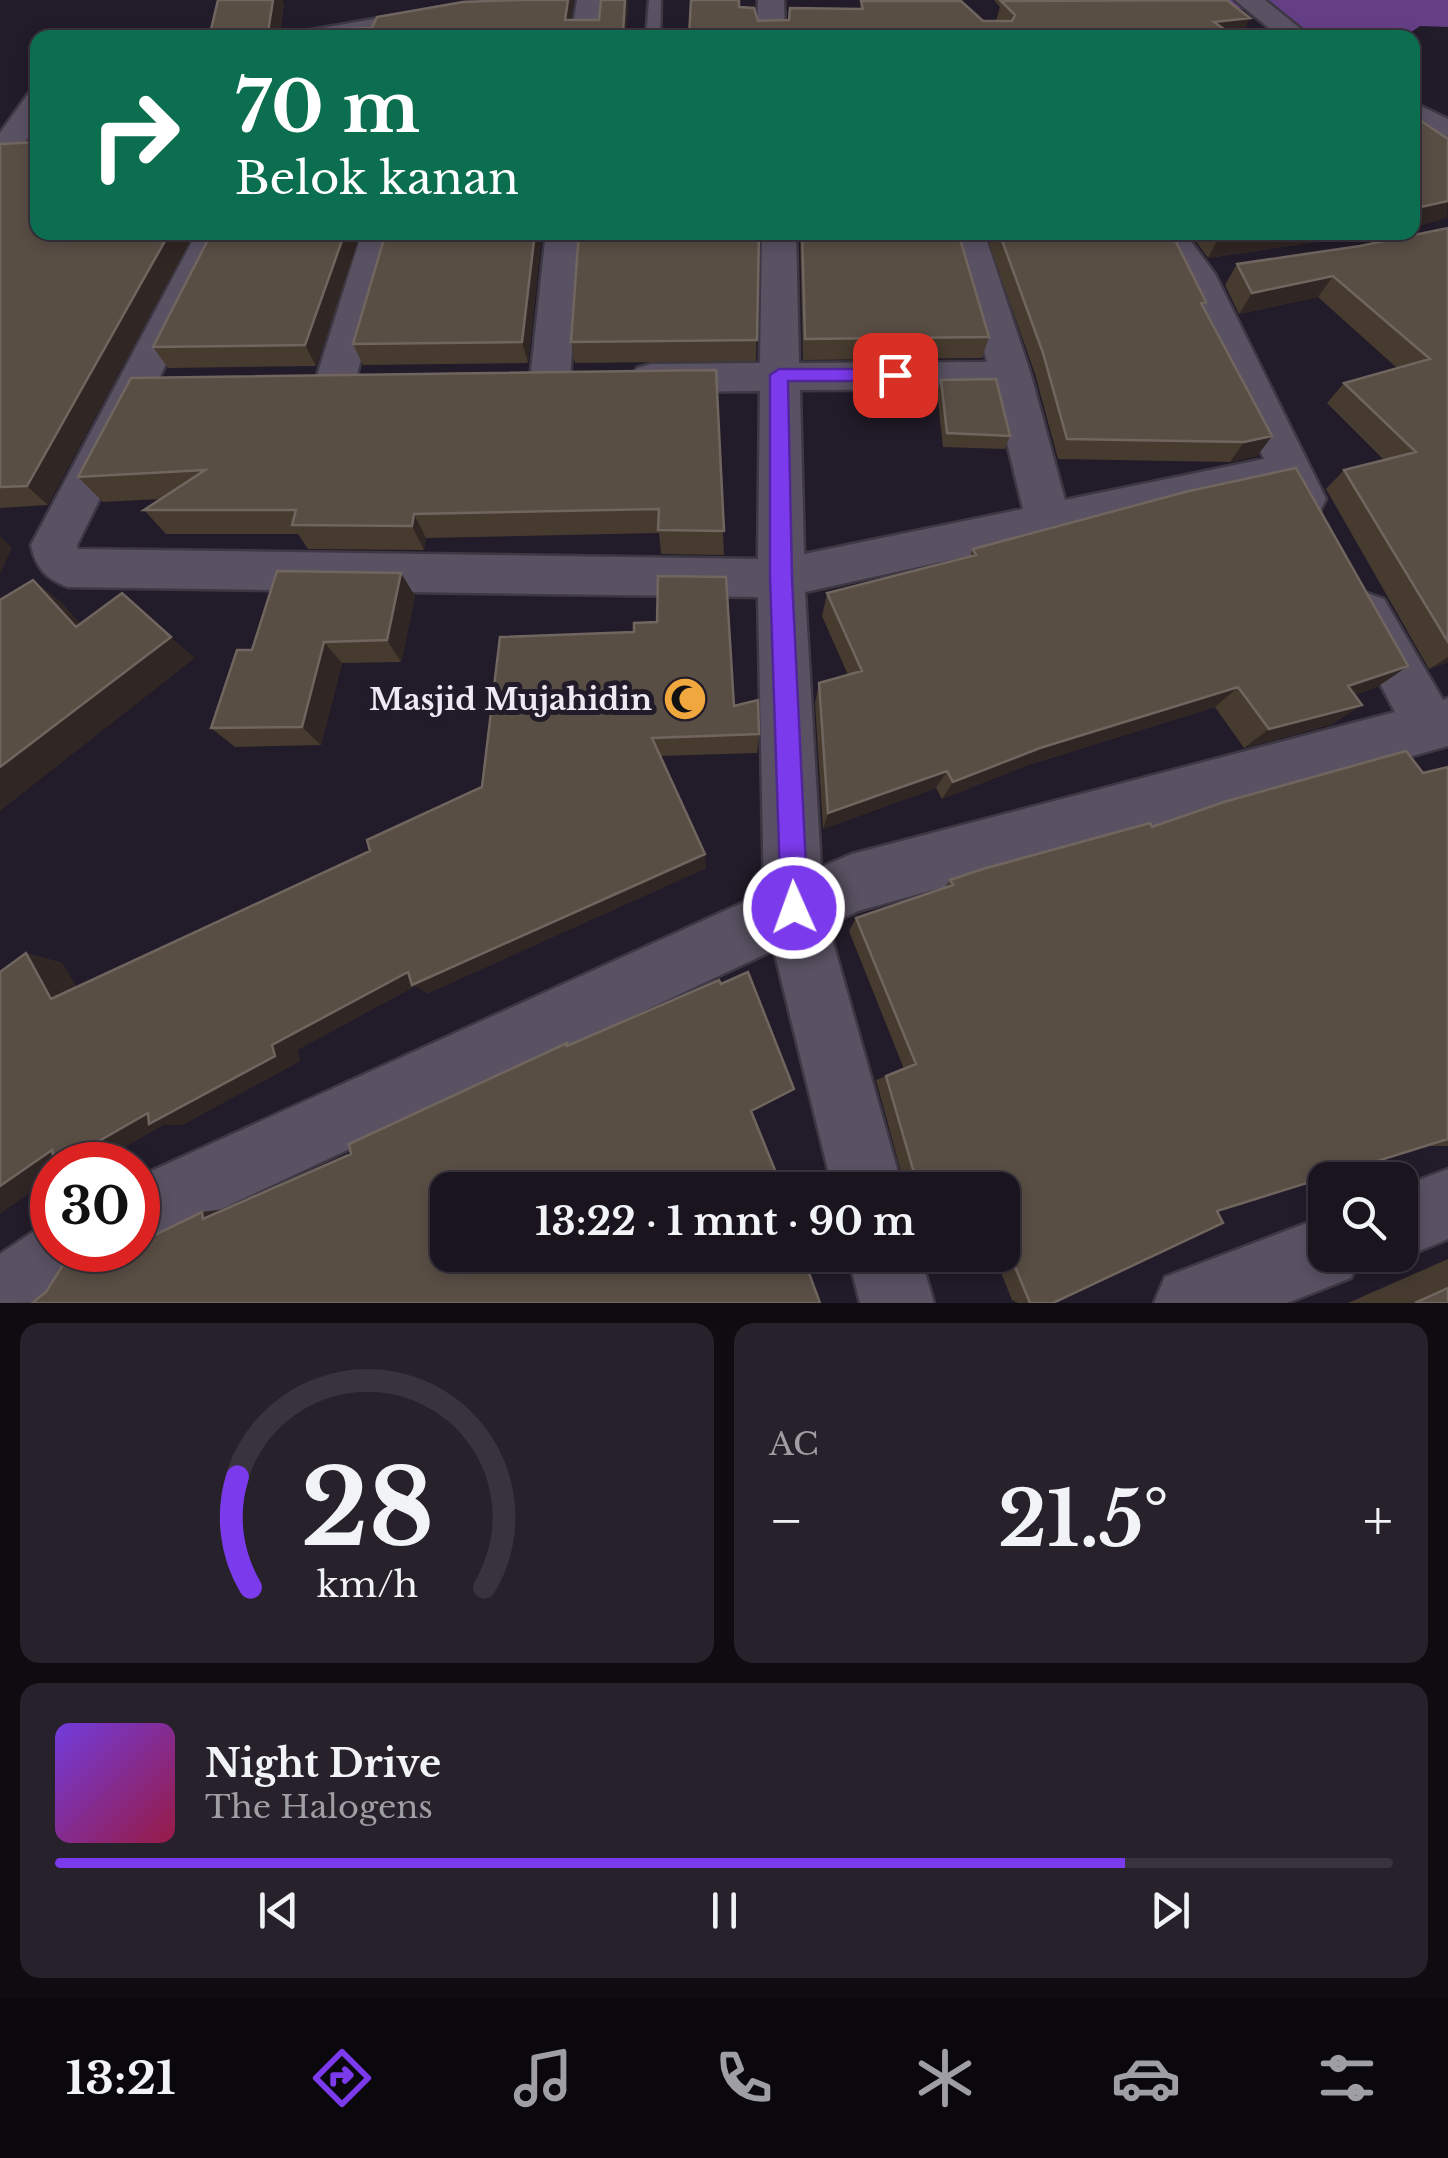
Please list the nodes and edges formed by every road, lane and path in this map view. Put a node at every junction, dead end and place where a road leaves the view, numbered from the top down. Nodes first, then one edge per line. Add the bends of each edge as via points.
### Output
1 (526, 0) edge
2 (587, 0) edge
3 (614, 0) edge
4 (656, 0) edge
5 (770, 0) edge
6 (1248, 0) edge
7 (483, 2) edge
8 (453, 11) junction
9 (350, 30) edge
10 (446, 30) edge
11 (585, 30) edge
12 (654, 30) edge
13 (771, 30) edge
14 (1288, 30) edge
15 (30, 92) edge
16 (1420, 112) edge
17 (1448, 112) edge
18 (1420, 116) edge
19 (1448, 132) edge
20 (0, 156) edge
21 (211, 240) edge
22 (377, 240) edge
23 (563, 240) edge
24 (778, 240) edge
25 (969, 240) edge
26 (1176, 240) edge
27 (779, 375) junction
28 (1011, 375) junction
29 (334, 385) edge
30 (1288, 470) junction
31 (1048, 520) junction
32 (781, 578) junction
33 (1439, 725) edge
34 (794, 908) junction
35 (863, 1172) edge
36 (160, 1203) edge
37 (1448, 1204) edge
38 (1418, 1216) edge
39 (1308, 1258) edge
40 (36, 1272) edge
41 (889, 1272) edge
42 (0, 1299) edge
43 (897, 1303) edge
44 (1191, 1303) edge

1 - 7 street
2 - 3 street
2 - 11 street
4 - 12 lane
5 - 13 street
6 - 14 street
7 - 8 street
8 - 9 street
8 - 10 street
15 - 20 street
16 - 17 street
18 - 19 street
21 - 32 street via 156,386 54,545 68,568
22 - 29 street
23 - 27 street via 564,380
24 - 27 street
25 - 28 street
26 - 30 street via 1215,272
27 - 28 street
27 - 32 street
28 - 31 street
30 - 31 street
30 - 33 street
31 - 32 street
32 - 34 street
33 - 34 street via 852,883
34 - 35 street
34 - 36 street
37 - 38 street
39 - 44 street
40 - 42 street
41 - 43 street

